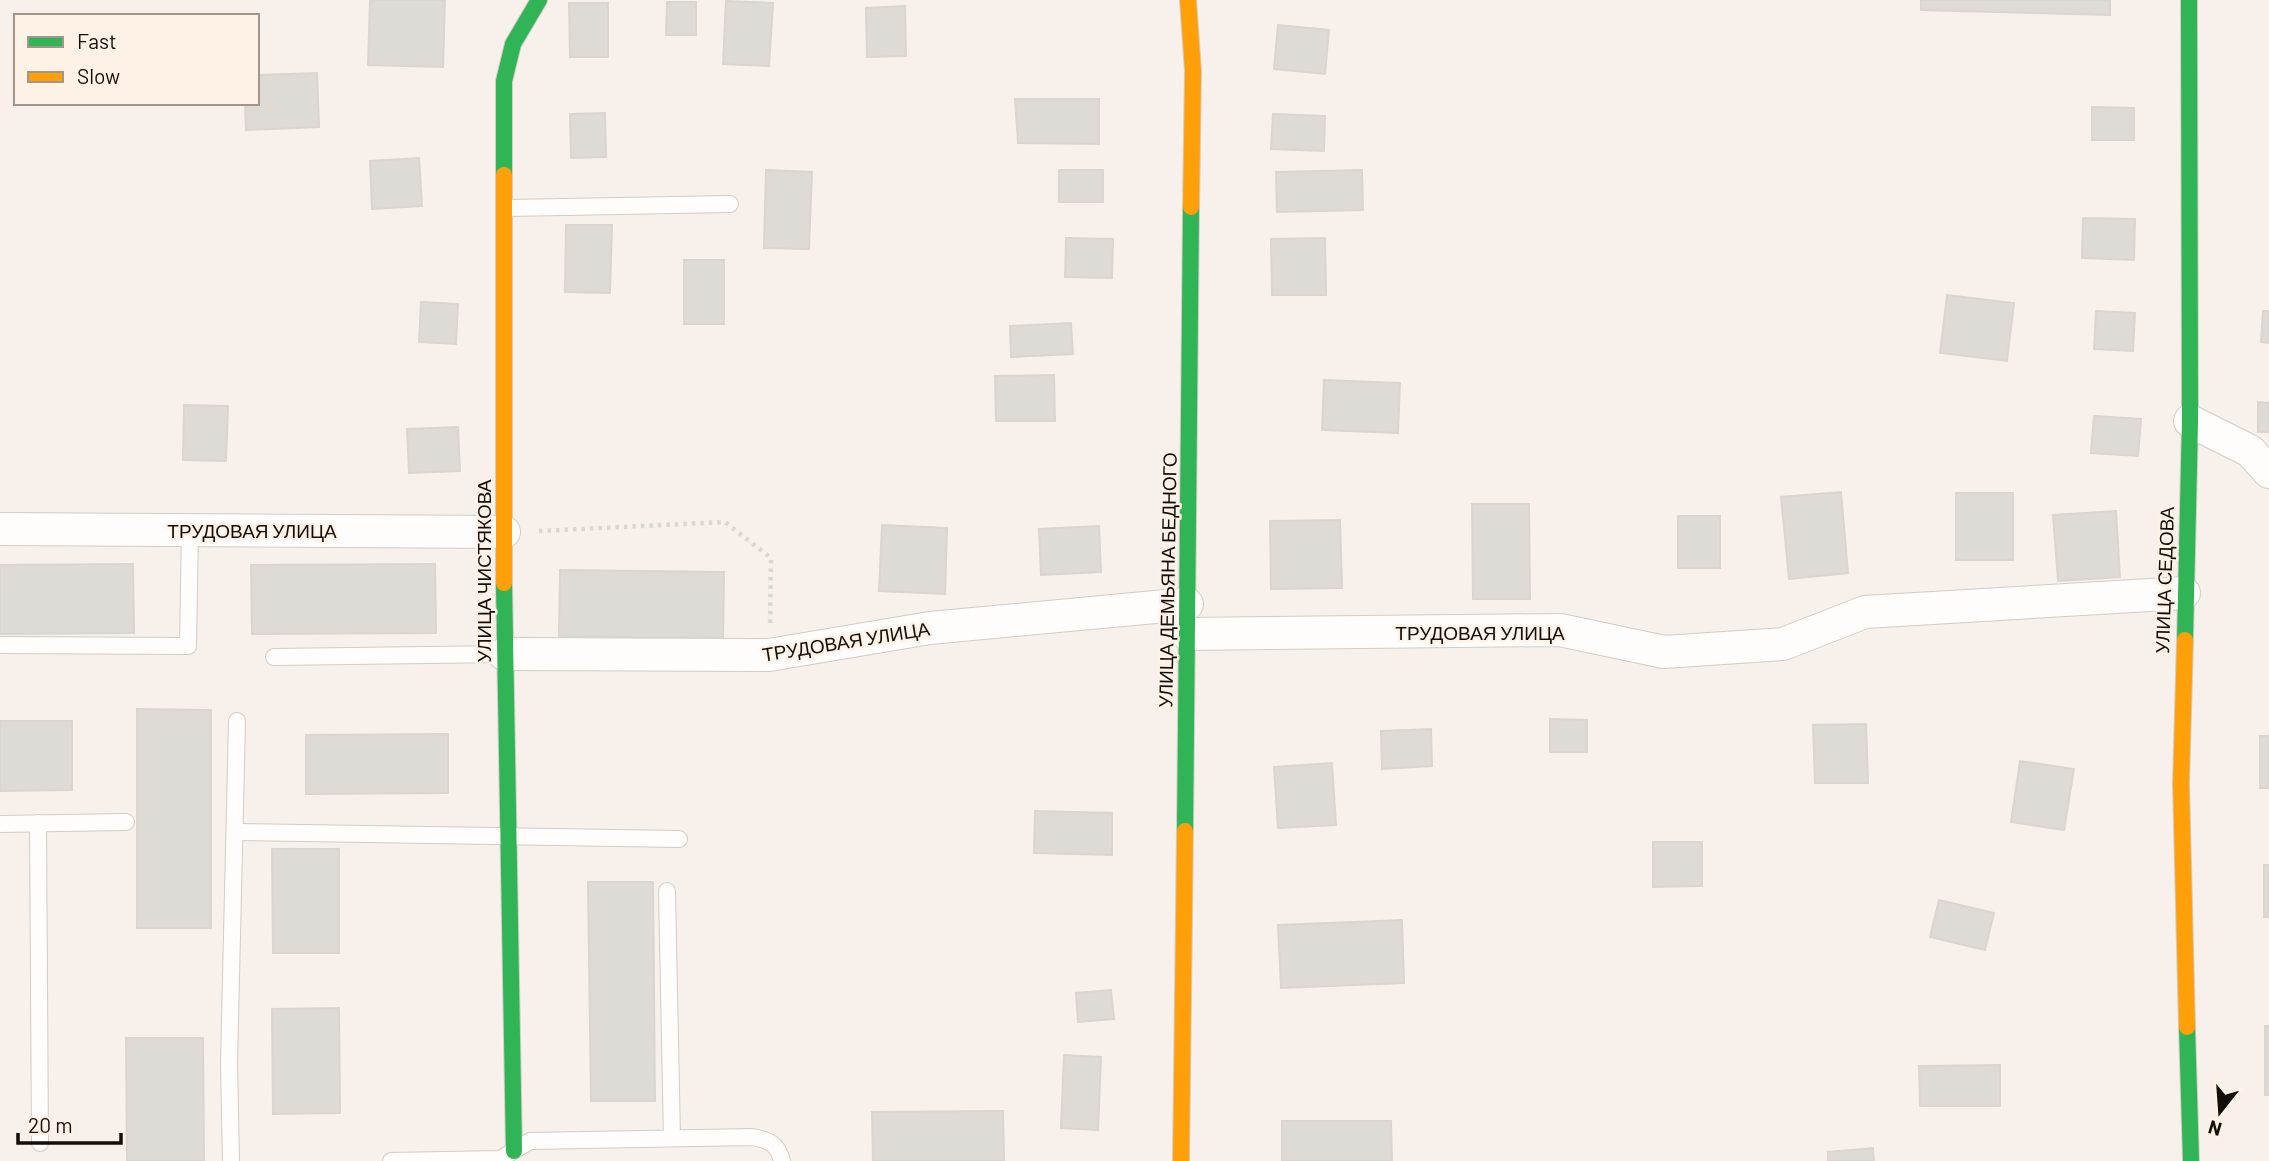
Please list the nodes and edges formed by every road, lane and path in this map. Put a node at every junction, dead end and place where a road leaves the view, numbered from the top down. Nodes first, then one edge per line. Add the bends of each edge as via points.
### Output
1 (539, 0) edge
2 (1188, 0) edge
3 (2189, 0) edge
4 (730, 204) dead end
5 (504, 208) junction
6 (2190, 421) junction
7 (2269, 472) edge
8 (0, 528) edge
9 (190, 530) junction
10 (504, 532) junction
11 (2184, 593) junction
12 (1187, 619) junction
13 (0, 645) edge
14 (504, 654) junction
15 (769, 655) junction
16 (274, 657) dead end
17 (237, 721) dead end
18 (126, 822) dead end
19 (38, 823) junction
20 (0, 824) edge
21 (235, 832) junction
22 (508, 837) junction
23 (679, 839) dead end
24 (667, 891) dead end
25 (672, 1138) junction
26 (40, 1143) dead end
27 (505, 1157) edge
28 (231, 1161) edge
29 (391, 1161) edge
30 (782, 1161) edge
31 (1181, 1161) edge
32 (2191, 1161) edge

1 - 5 street, УЛИЦА ЧИСТЯКОВА via 513,44 504,81
2 - 12 street, УЛИЦА ДЕМЬЯНА БЕДНОГО via 1193,85
3 - 6 street, УЛИЦА СЕДОВА
4 - 5 lane
5 - 10 street, УЛИЦА ЧИСТЯКОВА
6 - 7 street via 2250,451
6 - 11 street, УЛИЦА СЕДОВА
8 - 9 street, ТРУДОВАЯ УЛИЦА
9 - 10 street, ТРУДОВАЯ УЛИЦА
9 - 13 lane via 188,646
10 - 14 street, УЛИЦА ЧИСТЯКОВА
10 - 15 path via 725,522 771,558
11 - 12 street, ТРУДОВАЯ УЛИЦА via 1865,612 1783,644 1664,652 1560,630
11 - 32 street, УЛИЦА СЕДОВА via 2182,908
12 - 15 street, ТРУДОВАЯ УЛИЦА via 930,628
12 - 31 street, УЛИЦА ДЕМЬЯНА БЕДНОГО
14 - 15 street, ТРУДОВАЯ УЛИЦА
14 - 16 lane
14 - 22 street, УЛИЦА ЧИСТЯКОВА
17 - 21 lane
18 - 19 lane
19 - 20 lane
19 - 26 lane
21 - 22 lane
21 - 28 lane
22 - 23 lane
22 - 27 street, УЛИЦА ЧИСТЯКОВА
24 - 25 lane
25 - 27 lane via 530,1141
25 - 30 lane via 769,1140
27 - 29 lane

